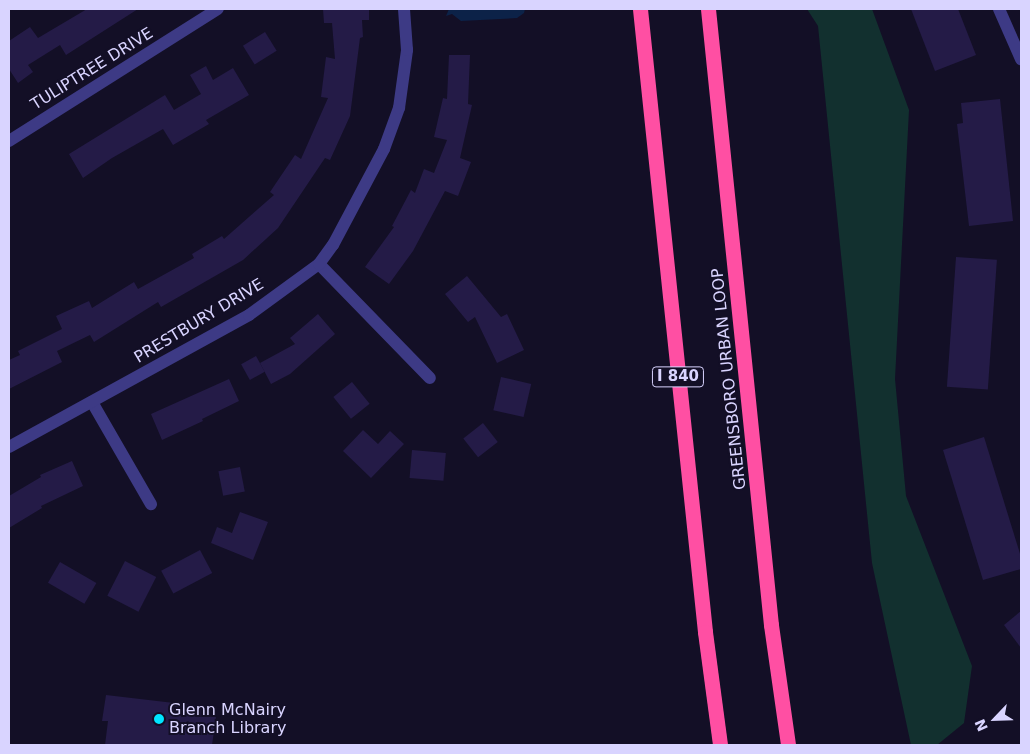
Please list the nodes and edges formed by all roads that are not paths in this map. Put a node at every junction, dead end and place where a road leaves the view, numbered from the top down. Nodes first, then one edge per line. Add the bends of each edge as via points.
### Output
1 (218, 9) edge
2 (404, 9) edge
3 (640, 9) edge
4 (708, 9) edge
5 (998, 9) edge
6 (1021, 60) edge
7 (9, 141) edge
8 (319, 264) junction
9 (430, 378) dead end
10 (92, 402) junction
11 (9, 447) edge
12 (151, 504) dead end
13 (720, 745) edge
14 (788, 745) edge

1 - 7 street, TULIPTREE DRIVE
2 - 8 street, PRESTBURY DRIVE via 407,50 399,108 384,150 333,245
3 - 13 highway, I 840 via 705,632
4 - 14 highway, GREENSBORO URBAN LOOP via 772,624
5 - 6 street
8 - 9 street
8 - 10 street, PRESTBURY DRIVE via 249,315
10 - 11 street, PRESTBURY DRIVE
10 - 12 street

